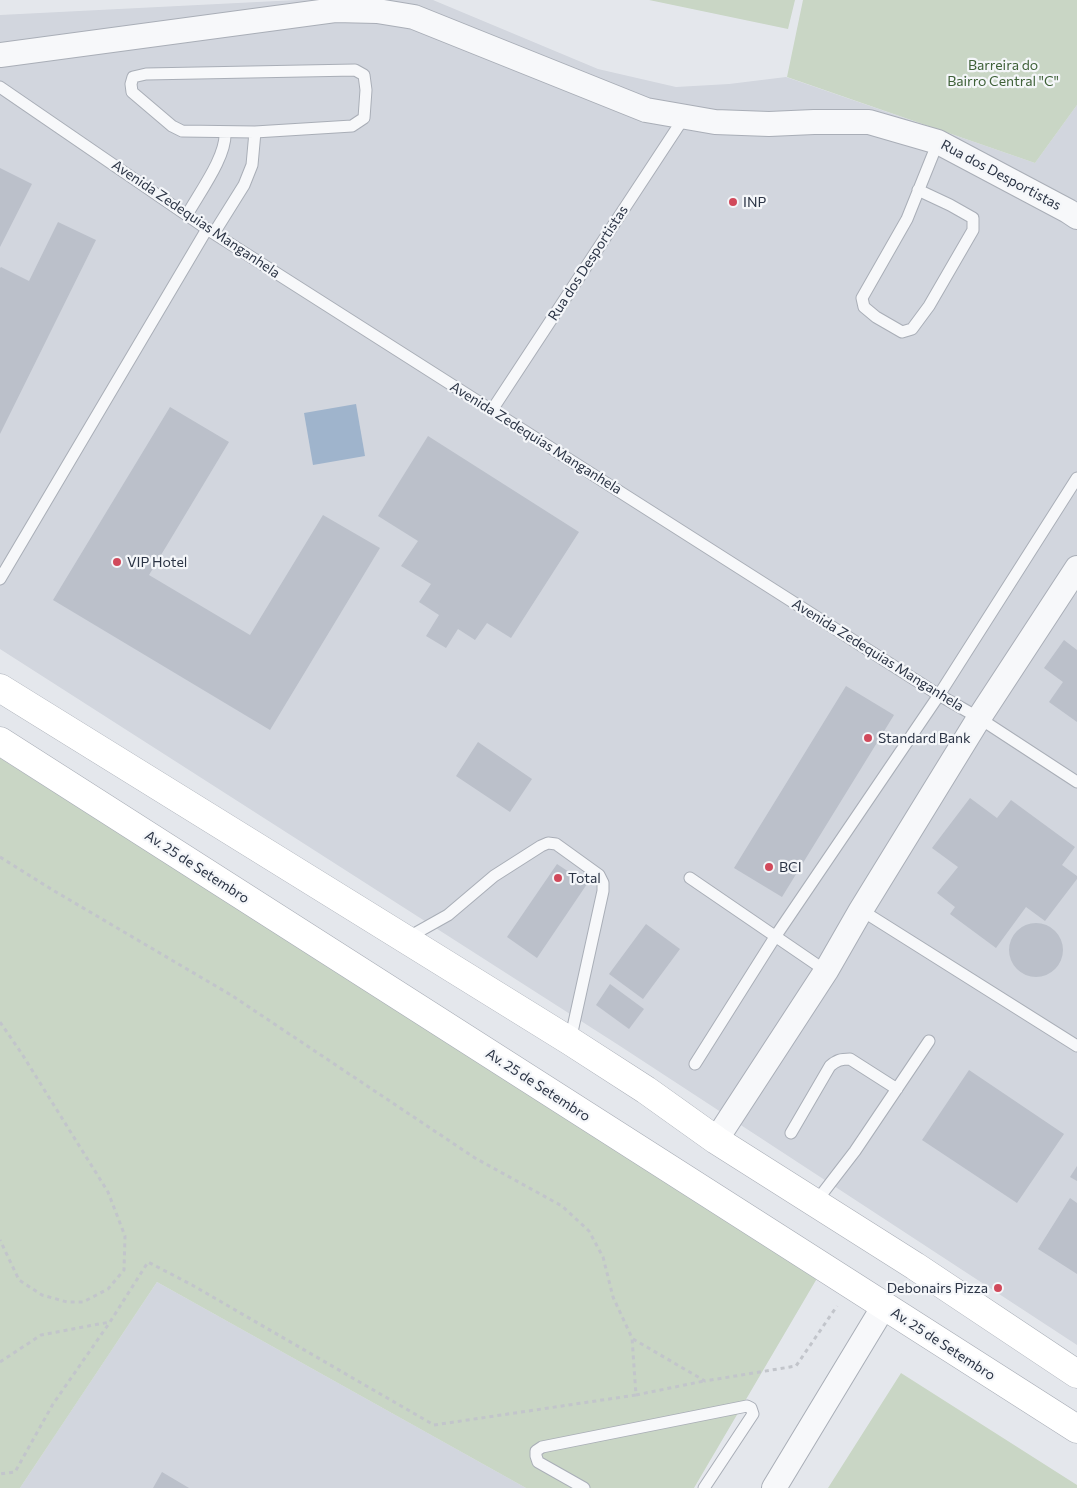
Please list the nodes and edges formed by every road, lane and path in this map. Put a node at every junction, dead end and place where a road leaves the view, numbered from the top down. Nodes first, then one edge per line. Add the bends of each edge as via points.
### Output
1 (0, 55) edge
2 (0, 87) edge
3 (685, 116) junction
4 (225, 132) junction
5 (255, 132) junction
6 (938, 142) junction
7 (918, 190) junction
8 (187, 214) junction
9 (1077, 217) edge
10 (210, 231) junction
11 (492, 410) junction
12 (1077, 478) edge
13 (1077, 568) edge
14 (0, 579) edge
15 (0, 688) edge
16 (939, 694) junction
17 (979, 718) junction
18 (0, 741) edge
19 (1077, 782) edge
20 (0, 857) edge
21 (690, 878) dead end
22 (860, 910) junction
23 (775, 937) junction
24 (406, 938) junction
25 (826, 971) junction
26 (0, 1022) edge
27 (570, 1040) junction
28 (929, 1041) dead end
29 (1077, 1046) edge
30 (695, 1064) dead end
31 (897, 1089) junction
32 (791, 1133) dead end
33 (716, 1140) junction
34 (815, 1203) junction
35 (0, 1240) edge
36 (851, 1285) junction
37 (884, 1306) junction
38 (110, 1322) junction
39 (632, 1338) junction
40 (0, 1362) edge
41 (1077, 1374) edge
42 (705, 1381) junction
43 (636, 1395) junction
44 (1077, 1429) edge
45 (0, 1474) edge
46 (584, 1488) edge
47 (704, 1488) edge
48 (774, 1488) edge

1 - 3 street, Rua dos Desportistas via 335,10 377,11 414,16 646,110
2 - 8 lane, Avenida Zedequias Manganhela
3 - 6 street, Rua dos Desportistas via 715,122 769,124 869,122
3 - 11 lane, Rua dos Desportistas
4 - 5 lane
4 - 5 lane via 182,131 172,126 132,92 133,76 355,70 364,75 364,118 352,126
4 - 8 lane via 221,156
5 - 10 lane via 252,166 244,185
6 - 7 lane
6 - 9 street, Rua dos Desportistas
7 - 7 lane via 907,219 862,298 864,307 902,332 912,329 929,306 973,230 972,218
8 - 10 lane, Avenida Zedequias Manganhela
10 - 11 lane, Avenida Zedequias Manganhela
10 - 14 lane
11 - 16 lane, Avenida Zedequias Manganhela
12 - 16 lane
13 - 17 street
15 - 24 main road
16 - 17 lane, Avenida Zedequias Manganhela
16 - 23 lane
17 - 19 lane, Avenida Zedequias Manganhela
17 - 22 street
18 - 36 main road, Av. 25 de Setembro
20 - 39 path via 231,995 474,1158 562,1206 589,1231 603,1257 614,1297
21 - 23 lane
22 - 25 street
22 - 29 lane
23 - 25 lane
23 - 30 lane
24 - 27 main road
24 - 27 lane via 448,915 494,876 541,846 556,844 599,875 603,883
25 - 33 street
26 - 35 path via 108,1192 125,1236 124,1270 108,1289 83,1302 42,1296 19,1280
27 - 33 main road
28 - 31 lane
31 - 32 lane via 850,1059 842,1059 830,1066
31 - 34 lane
33 - 34 main road
34 - 41 main road
36 - 37 main road, Av. 25 de Setembro
36 - 42 path via 796,1366
37 - 44 main road, Av. 25 de Setembro
37 - 48 street
38 - 40 path via 41,1335
38 - 43 path via 148,1262 434,1425
38 - 45 path via 53,1404 14,1472
39 - 42 path
39 - 43 path
42 - 43 path
46 - 47 lane via 538,1462 536,1451 542,1447 746,1406 751,1408 753,1414

